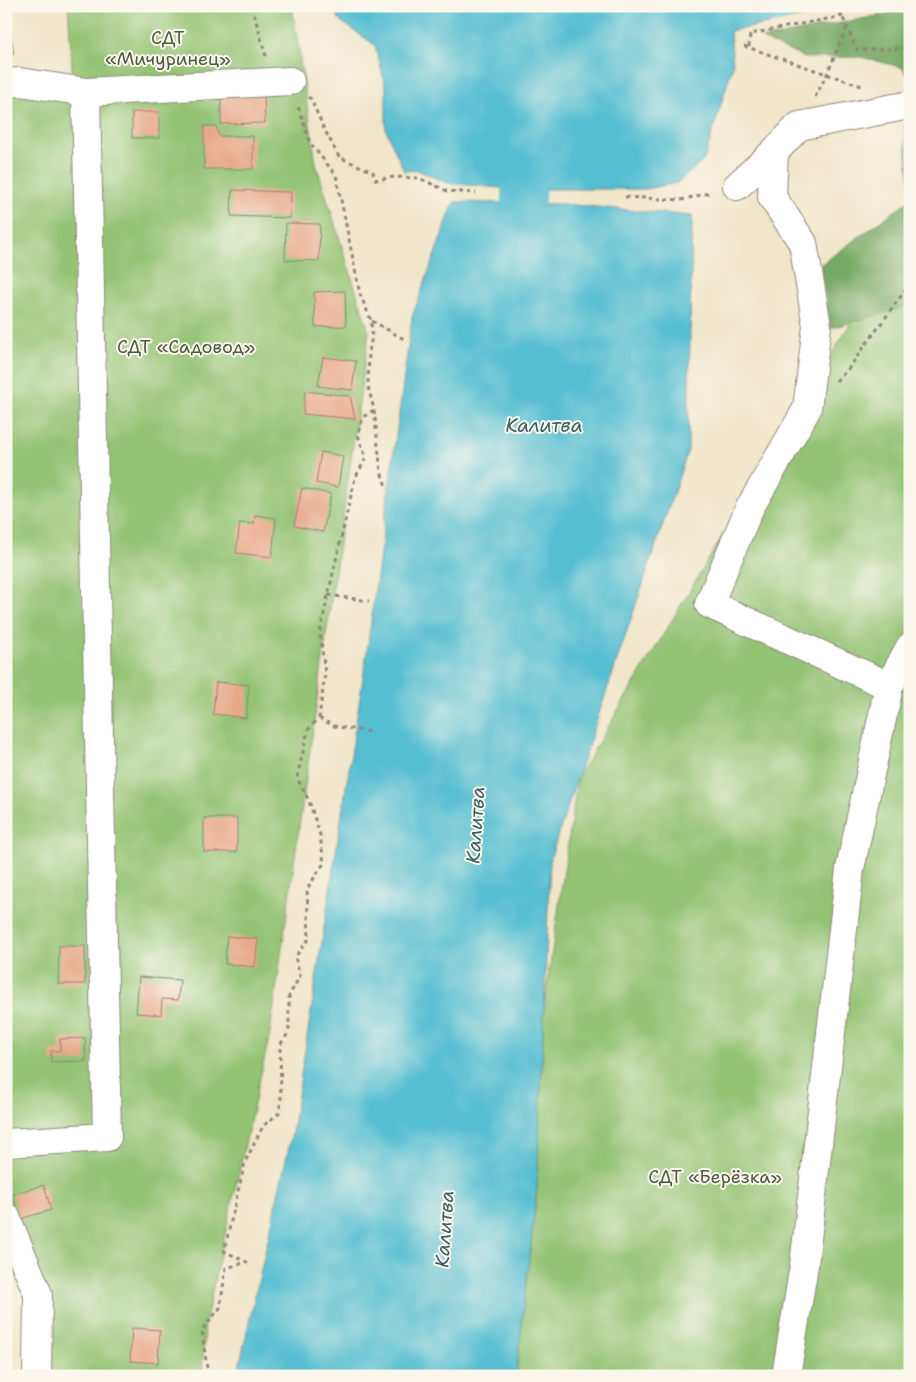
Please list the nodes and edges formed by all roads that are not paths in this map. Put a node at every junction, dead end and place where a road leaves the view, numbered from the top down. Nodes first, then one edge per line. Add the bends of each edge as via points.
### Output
1 (6, 83) edge
2 (293, 83) road end
3 (86, 92) junction
4 (910, 105) edge
5 (774, 152) junction
6 (737, 186) road end
7 (910, 647) edge
8 (889, 686) junction
9 (6, 1143) edge
10 (6, 1216) edge
11 (36, 1376) edge
12 (786, 1376) edge

1 - 3 street via 20,82
2 - 3 street
3 - 9 street via 107,1136
4 - 5 street via 799,126
5 - 6 street
5 - 8 street via 772,197 803,243 817,326 807,409 749,509 709,604
7 - 8 street
8 - 12 street via 850,870 804,1264
10 - 11 street via 38,1294

